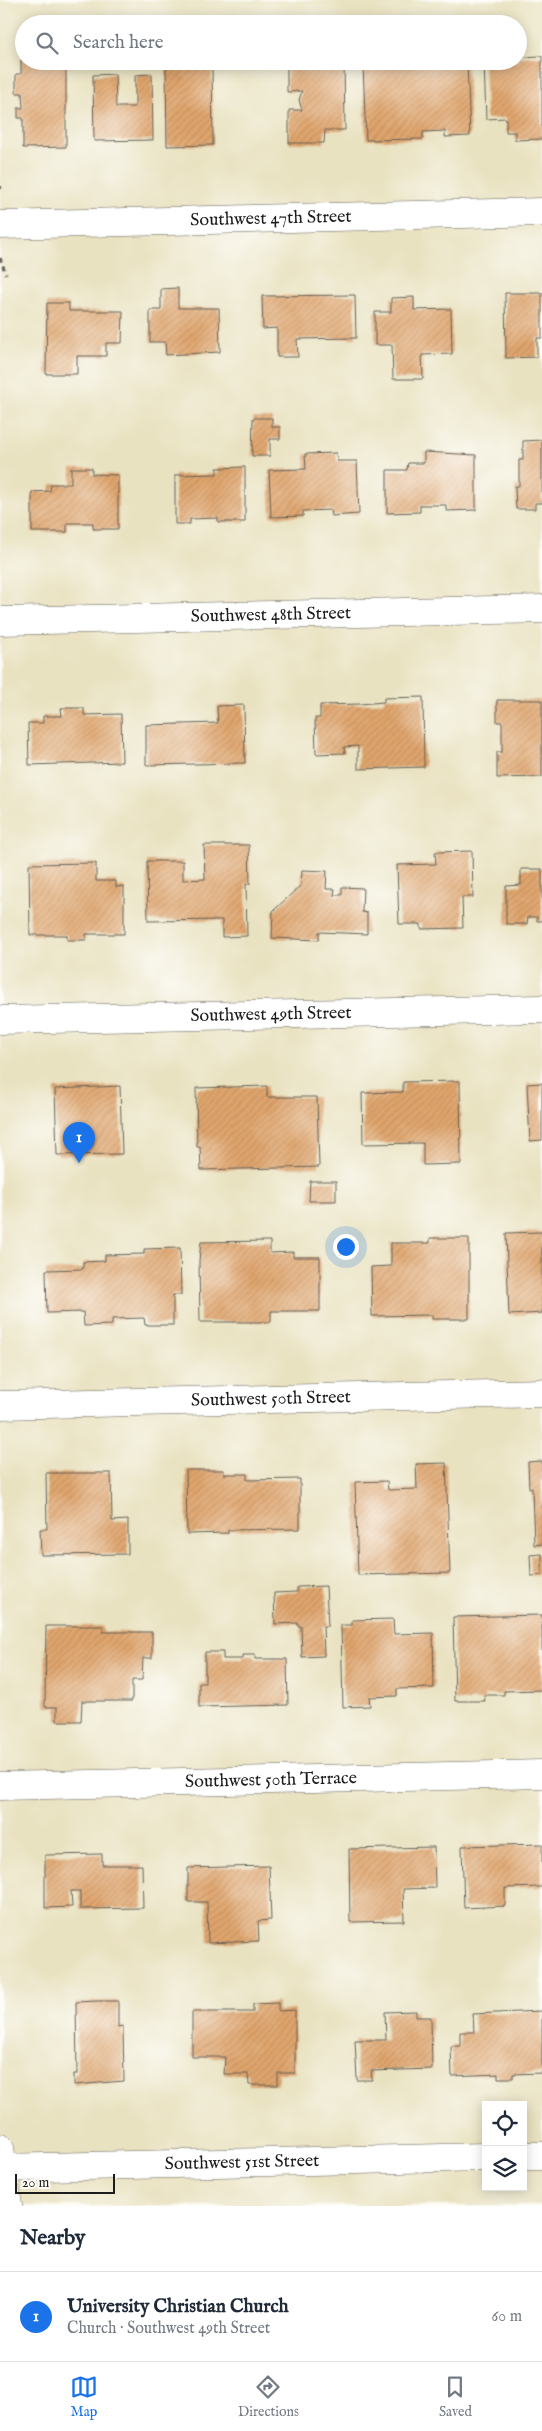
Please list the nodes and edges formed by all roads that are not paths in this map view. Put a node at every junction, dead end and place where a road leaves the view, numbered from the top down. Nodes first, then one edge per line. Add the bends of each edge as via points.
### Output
1 (542, 212) edge
2 (0, 225) edge
3 (542, 609) edge
4 (0, 621) edge
5 (542, 1009) edge
6 (0, 1020) edge
7 (542, 1393) edge
8 (0, 1405) edge
9 (542, 1774) edge
10 (0, 1786) edge
11 (527, 2156) edge
12 (542, 2156) edge
13 (482, 2157) edge
14 (1, 2161) edge
15 (8, 2206) edge

1 - 2 street, Southwest 47th Street
3 - 4 street, Southwest 48th Street
5 - 6 street, Southwest 49th Street
7 - 8 street, Southwest 50th Street
9 - 10 street, Southwest 50th Terrace
11 - 12 street
13 - 14 street, Southwest 51st Street
14 - 15 street

